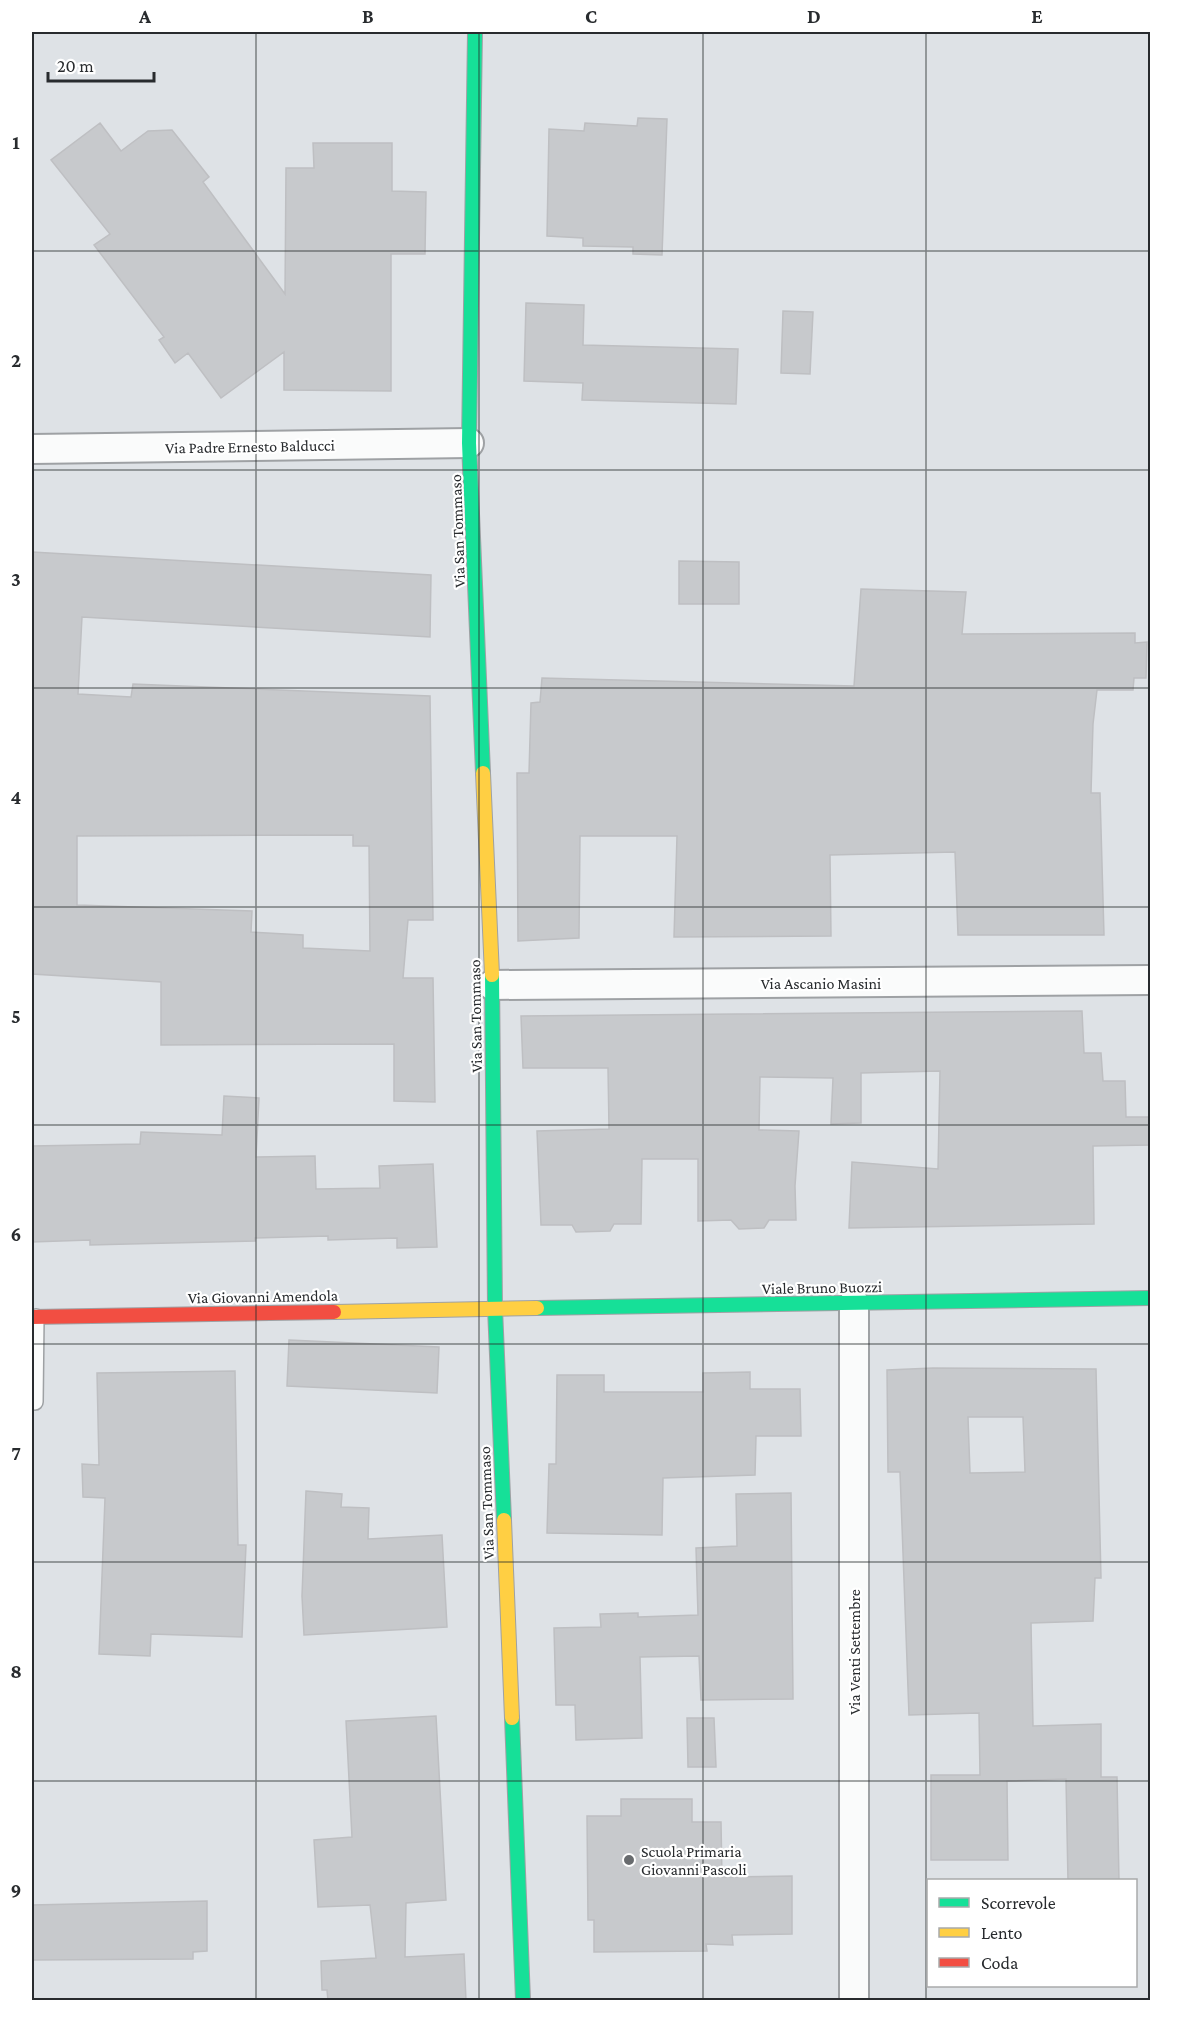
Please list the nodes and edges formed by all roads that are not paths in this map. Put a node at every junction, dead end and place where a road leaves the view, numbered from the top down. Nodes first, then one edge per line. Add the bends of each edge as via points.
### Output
1 (475, 32) edge
2 (469, 443) junction
3 (32, 449) edge
4 (1150, 980) edge
5 (492, 986) junction
6 (1150, 1298) edge
7 (854, 1303) junction
8 (495, 1308) junction
9 (34, 1317) edge
10 (35, 1402) dead end
11 (523, 2001) edge
12 (854, 2001) edge

1 - 2 street, Via San Tommaso
2 - 3 street, Via Padre Ernesto Balducci
2 - 5 street, Via San Tommaso
4 - 5 street, Via Ascanio Masini
5 - 8 street, Via San Tommaso
6 - 7 street, Viale Bruno Buozzi
7 - 8 street, Viale Bruno Buozzi
7 - 12 street, Via Venti Settembre
8 - 9 street, Via Giovanni Amendola
8 - 11 street, Via San Tommaso
9 - 10 lane

